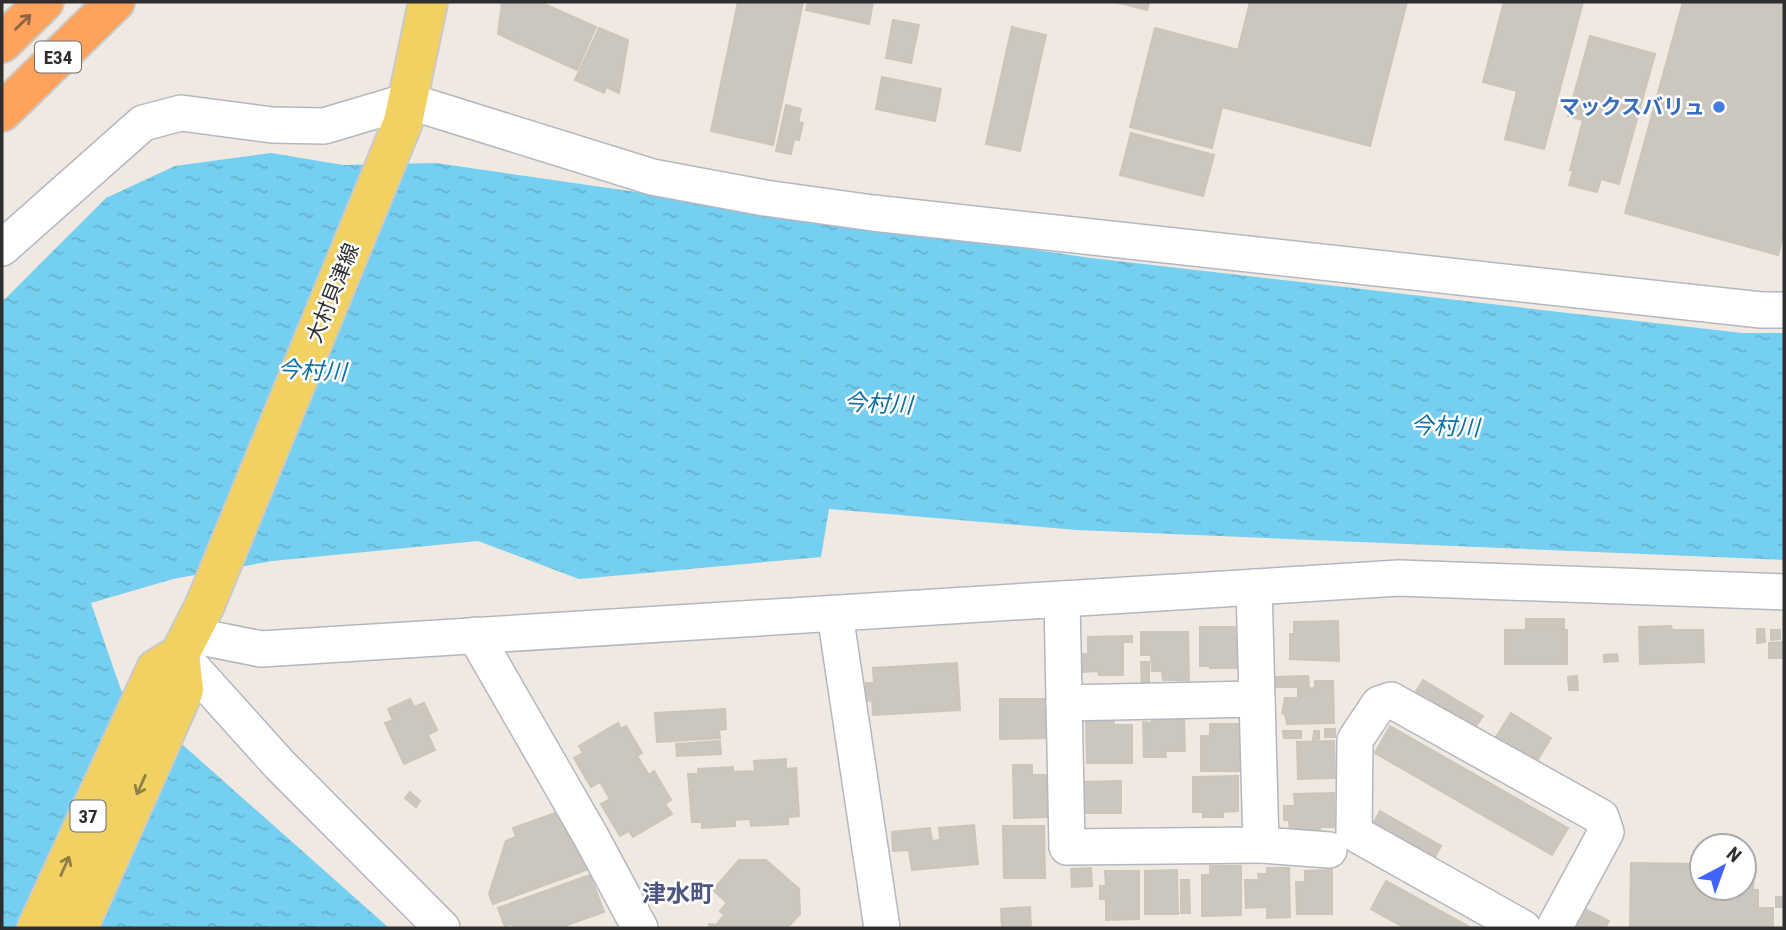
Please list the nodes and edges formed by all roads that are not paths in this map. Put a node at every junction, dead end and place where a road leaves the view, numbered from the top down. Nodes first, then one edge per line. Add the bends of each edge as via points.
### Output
1 (44, 2) edge
2 (115, 2) edge
3 (428, 2) edge
4 (2, 43) edge
5 (405, 111) junction
6 (2, 112) edge
7 (2, 248) edge
8 (1784, 310) edge
9 (1254, 587) junction
10 (1784, 592) edge
11 (1062, 600) junction
12 (835, 614) junction
13 (192, 631) junction
14 (475, 635) junction
15 (1257, 699) junction
16 (1064, 703) junction
17 (154, 714) junction
18 (1261, 845) junction
19 (1329, 850) dead end
20 (37, 928) edge
21 (78, 928) edge
22 (442, 928) edge
23 (640, 928) edge
24 (881, 928) edge
25 (1523, 928) edge
26 (1553, 928) edge

4 -> 1 highway, E34
2 - 6 highway, E34
3 - 5 main road, 大村貝津線 / 37
5 - 7 street via 324,126 272,125 181,113 143,123
5 - 8 street via 652,177 765,198
5 - 13 main road, 大村貝津線 / 37
9 - 10 street via 1399,578
9 - 11 street
9 - 15 street
11 - 12 street
11 - 16 street
12 - 14 street
12 - 24 street
13 - 14 street via 261,649
13 - 17 main road, 大村貝津線 / 37 via 156,669
13 - 22 street via 279,764
14 - 23 street
15 - 16 street
15 - 18 street
16 - 18 street via 1067,847
20 -> 17 main road, 大村貝津線 / 37
17 -> 21 main road, 大村貝津線 / 37
18 - 19 street
25 - 26 street via 1354,834 1355,740 1379,705 1391,700 1601,817 1606,832

